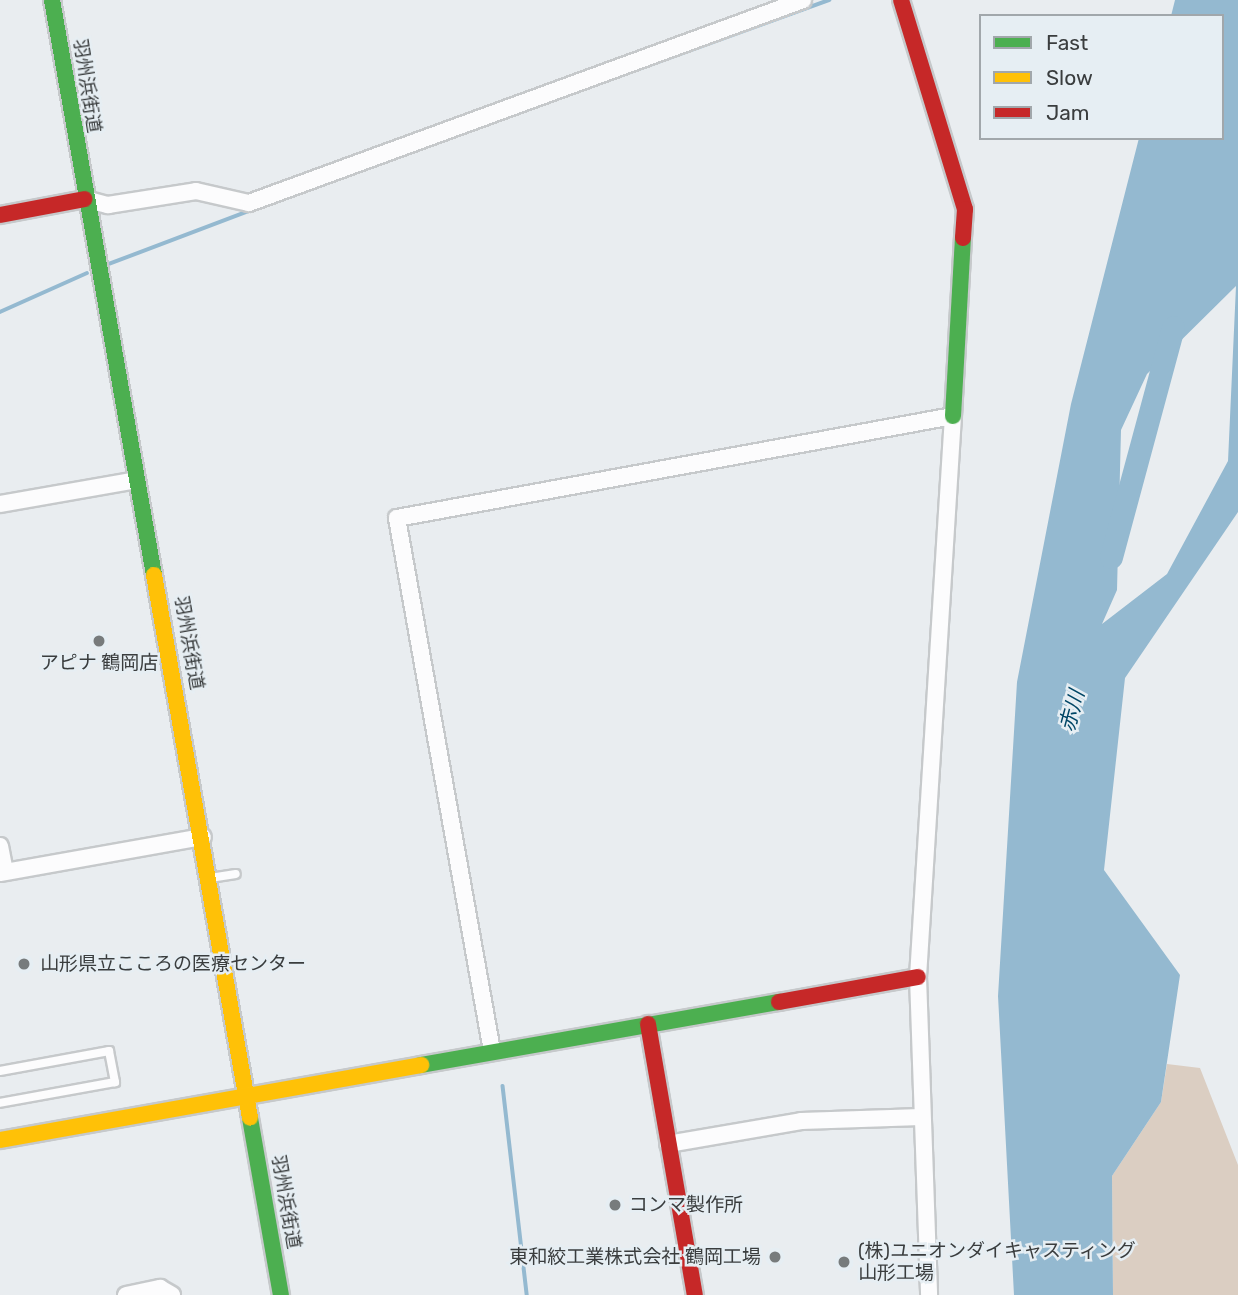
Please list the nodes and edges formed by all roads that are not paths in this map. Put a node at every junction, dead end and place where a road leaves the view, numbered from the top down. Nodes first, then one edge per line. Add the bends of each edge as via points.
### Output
1 (52, 0) edge
2 (803, 0) edge
3 (901, 0) edge
4 (85, 199) junction
5 (0, 215) edge
6 (953, 416) junction
7 (137, 480) junction
8 (0, 504) edge
9 (203, 836) junction
10 (0, 846) edge
11 (2, 873) edge
12 (236, 874) dead end
13 (210, 878) junction
14 (918, 977) junction
15 (648, 1024) junction
16 (492, 1051) junction
17 (0, 1071) edge
18 (246, 1095) junction
19 (0, 1103) edge
20 (921, 1117) junction
21 (0, 1140) edge
22 (668, 1144) junction
23 (126, 1295) edge
24 (172, 1295) edge
25 (281, 1295) edge
26 (695, 1295) edge
27 (929, 1295) edge

1 - 4 street, 羽州浜街道
2 - 4 street via 249,203 195,191 108,205
3 - 6 street via 965,209
4 - 5 street
4 - 7 street, 羽州浜街道
6 - 14 street
6 - 16 street via 397,518
7 - 8 street
7 - 9 street, 羽州浜街道
9 - 11 street
9 - 13 street, 羽州浜街道
10 - 11 street
12 - 13 lane
13 - 18 street, 羽州浜街道
14 - 15 street
14 - 20 street
15 - 16 street
15 - 22 street
16 - 18 street
17 - 19 lane via 109,1051 115,1083
18 - 21 street
18 - 25 street, 羽州浜街道
20 - 22 street via 801,1121
20 - 27 street
22 - 26 street
23 - 24 street via 160,1288

